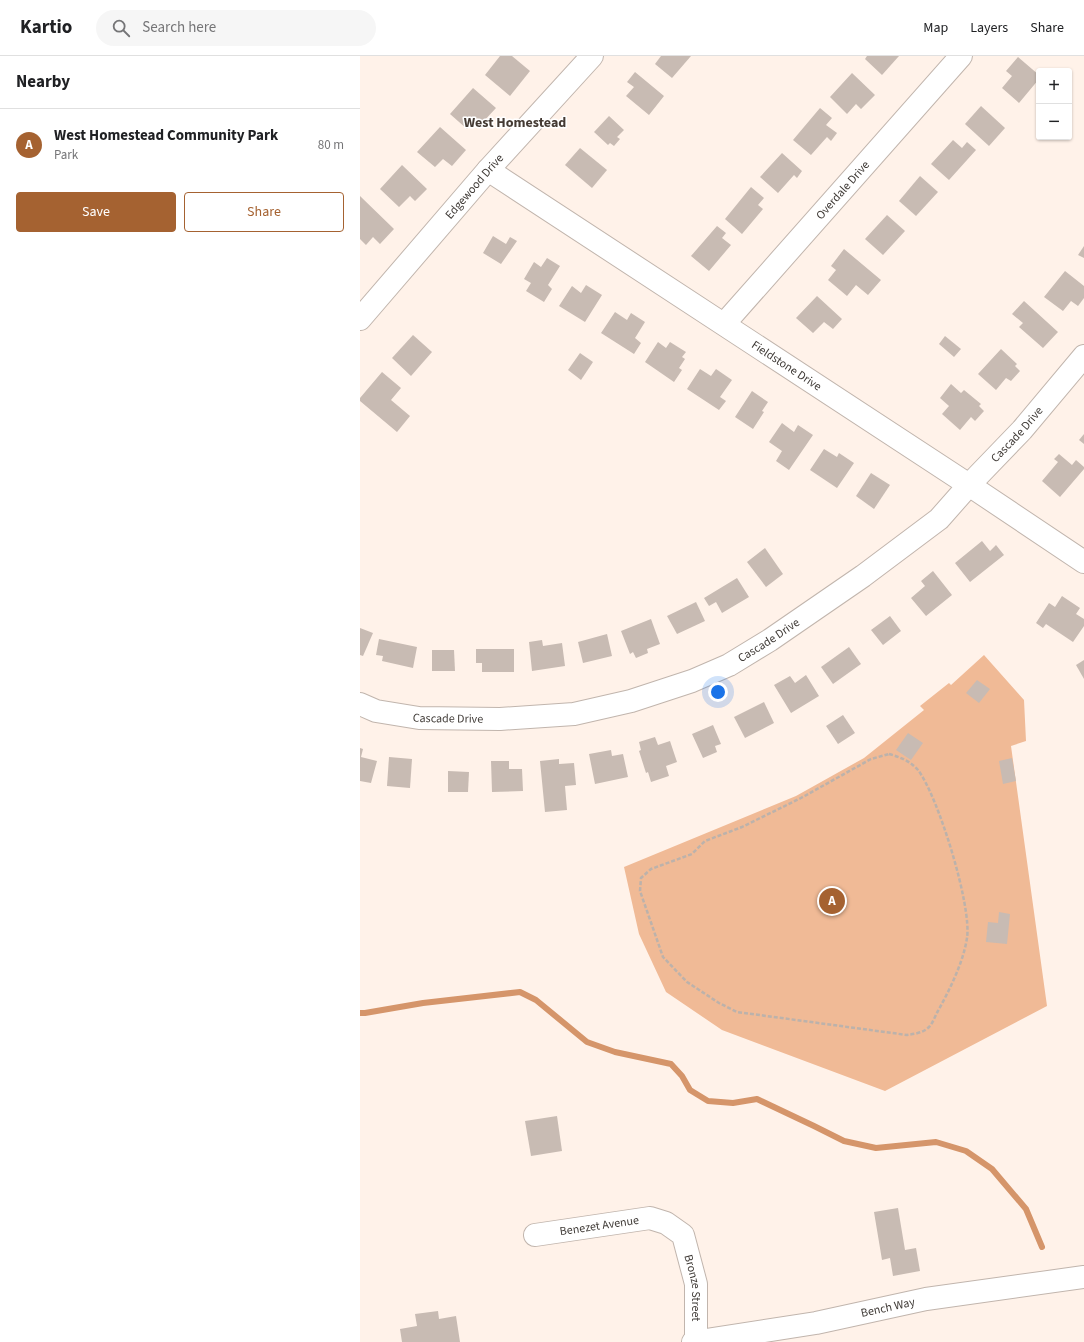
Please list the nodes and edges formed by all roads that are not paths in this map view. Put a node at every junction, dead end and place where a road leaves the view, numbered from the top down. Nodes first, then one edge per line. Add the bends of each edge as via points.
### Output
1 (592, 56) edge
2 (961, 56) edge
3 (488, 170) junction
4 (360, 319) edge
5 (724, 324) junction
6 (1084, 356) edge
7 (969, 485) junction
8 (1084, 562) edge
9 (360, 704) edge
10 (535, 1235) dead end
11 (683, 1235) joint
12 (1084, 1277) edge
13 (695, 1342) edge

1 - 3 street, Edgewood Drive
2 - 5 street, Overdale Drive
3 - 4 street, Edgewood Drive
3 - 5 street, Fieldstone Drive
5 - 7 street, Fieldstone Drive
6 - 7 street, Cascade Drive via 1022,430
7 - 8 street, Fieldstone Drive
7 - 9 street, Cascade Drive via 939,519 863,576 770,640 729,664 692,681 631,702 574,714 500,719 419,718 376,711
10 - 11 street, Benezet Avenue via 650,1218 666,1223
11 - 13 street, Bronze Street via 696,1284
12 - 13 street, Bench Way via 926,1299 816,1322

